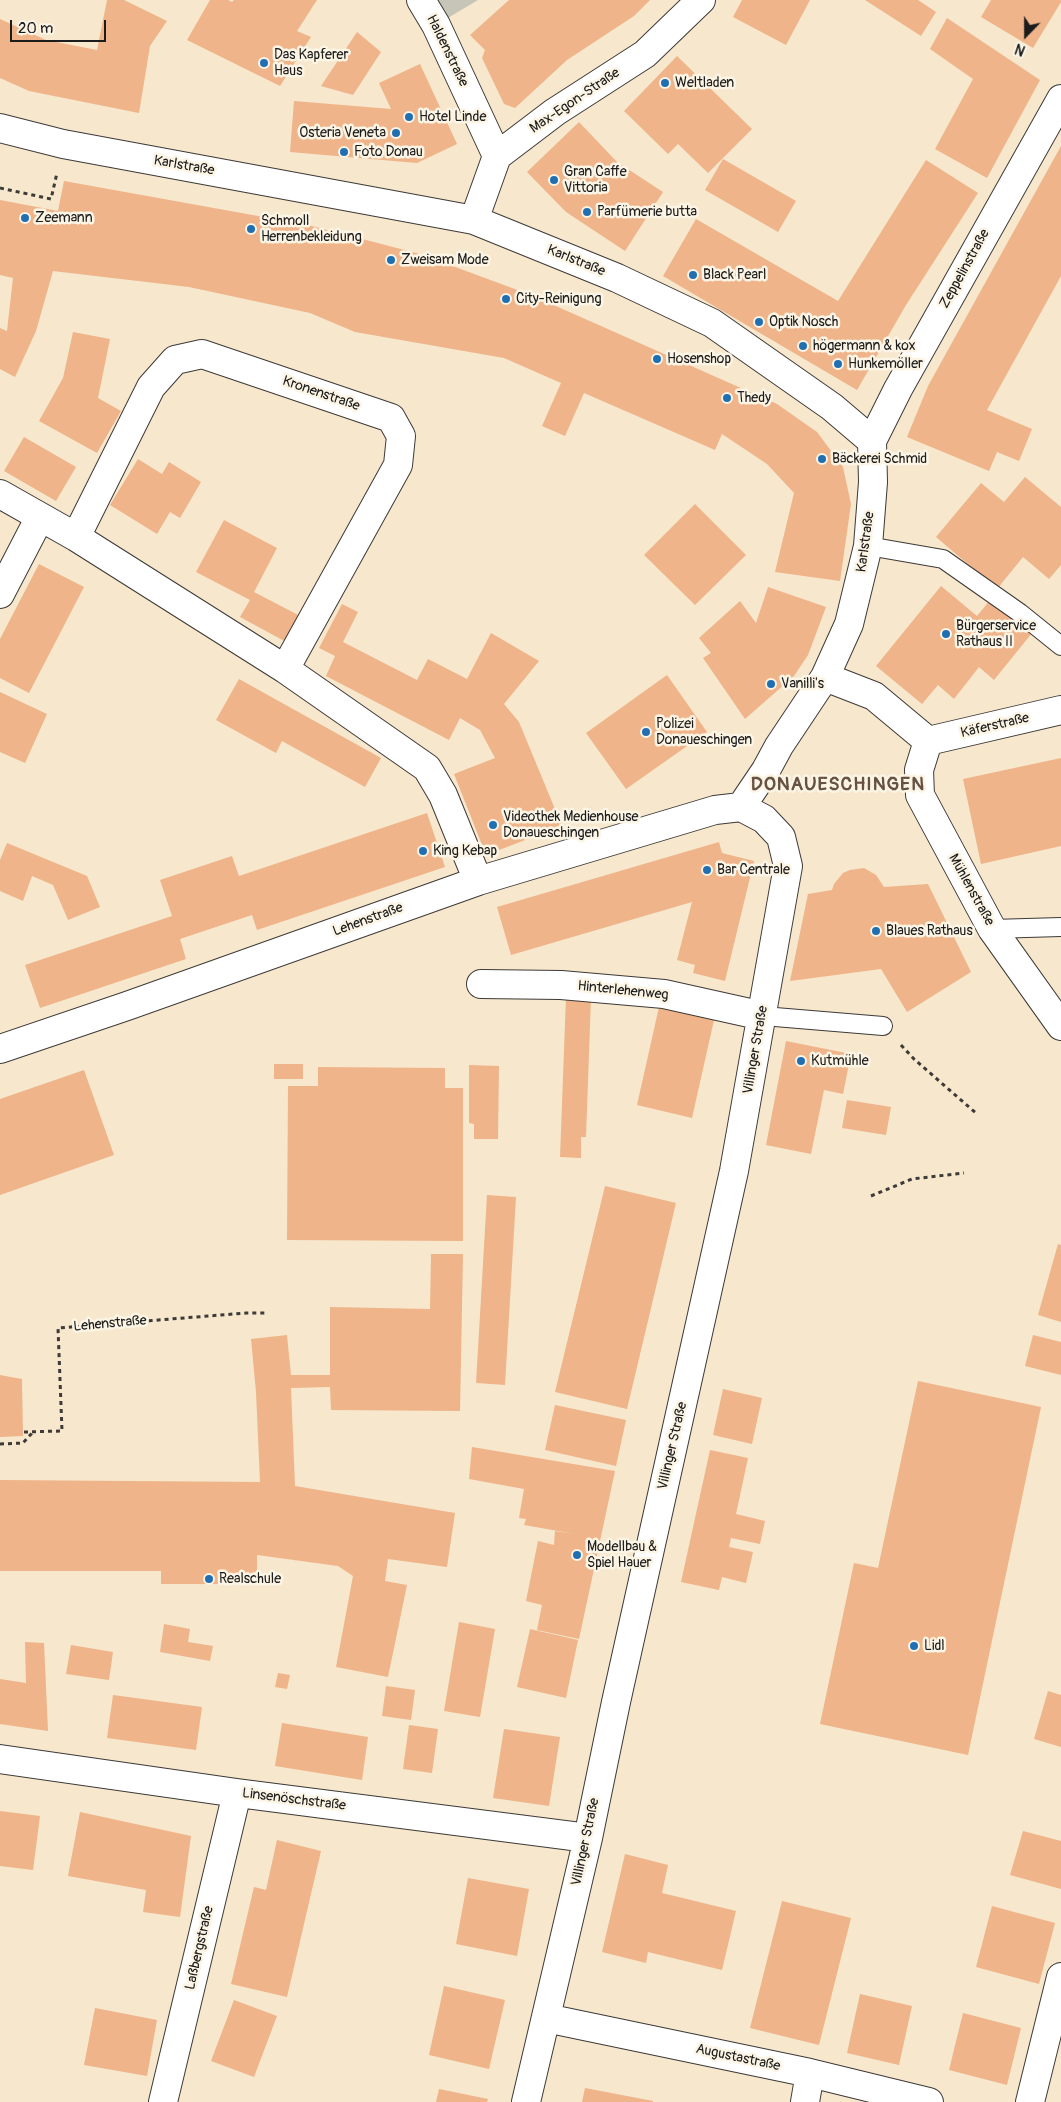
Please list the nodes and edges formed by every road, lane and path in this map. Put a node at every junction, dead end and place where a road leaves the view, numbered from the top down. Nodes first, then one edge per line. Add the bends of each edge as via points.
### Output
1 (421, 0) edge
2 (701, 0) edge
3 (1061, 99) edge
4 (0, 128) edge
5 (63, 144) junction
6 (498, 156) junction
7 (0, 188) edge
8 (474, 220) junction
9 (872, 441) junction
10 (0, 494) edge
11 (40, 517) junction
12 (76, 537) junction
13 (868, 546) junction
14 (0, 594) edge
15 (1061, 646) edge
16 (285, 669) junction
17 (825, 677) junction
18 (1061, 710) edge
19 (928, 741) junction
20 (741, 808) junction
21 (478, 881) junction
22 (1061, 927) edge
23 (992, 929) junction
24 (481, 984) dead end
25 (763, 1016) junction
26 (883, 1026) joint
27 (1061, 1026) edge
28 (0, 1049) edge
29 (977, 1114) dead end
30 (964, 1173) dead end
31 (871, 1196) dead end
32 (265, 1313) dead end
33 (24, 1432) dead end
34 (33, 1432) junction
35 (0, 1444) edge
36 (0, 1759) edge
37 (237, 1793) junction
38 (588, 1838) junction
39 (1061, 1977) edge
40 (546, 2018) junction
41 (810, 2073) junction
42 (163, 2102) edge
43 (526, 2102) edge
44 (805, 2102) edge
45 (929, 2102) edge
46 (1030, 2102) edge

1 - 6 street, Haldenstraße
2 - 6 street, Max-Egon-Straße via 645,54 555,112
3 - 9 street, Zeppelinstraße
4 - 5 street, Karlstraße
5 - 7 path via 51,199
5 - 8 street, Karlstraße
6 - 8 street
8 - 9 street, Karlstraße via 617,278 712,323 832,407
9 - 13 street, Karlstraße via 873,482
10 - 11 street
11 - 12 street
11 - 14 street
12 - 16 street
12 - 16 street, Kronenstraße via 151,388 175,360 202,354 391,418 401,436 398,465
13 - 15 lane via 943,559
13 - 17 street, Karlstraße via 849,624
16 - 21 street via 426,768 443,796
17 - 19 street via 874,696
17 - 20 street, Karlstraße
18 - 19 street, Käferstraße
19 - 23 street, Mühlenstraße via 919,770 920,795
20 - 21 street, Lehenstraße via 715,810
20 - 25 street, Villinger Straße via 764,819 782,837 788,866
21 - 28 street, Lehenstraße
22 - 23 lane
23 - 27 street, Mühlenstraße
24 - 25 street, Hinterlehenweg via 562,985 664,994
25 - 26 lane
25 - 38 street, Villinger Straße via 734,1171
26 - 29 path via 914,1059
30 - 31 path via 912,1179
32 - 34 path, Lehenstraße via 58,1328 62,1432
33 - 34 path
34 - 35 path via 23,1443
36 - 37 street, Linsenöschstraße
37 - 38 street, Linsenöschstraße
37 - 42 street, Laßbergstraße
38 - 40 street, Villinger Straße
39 - 46 street
40 - 41 street, Augustastraße
40 - 43 street, Villinger Straße
41 - 44 street
41 - 45 street, Augustastraße

